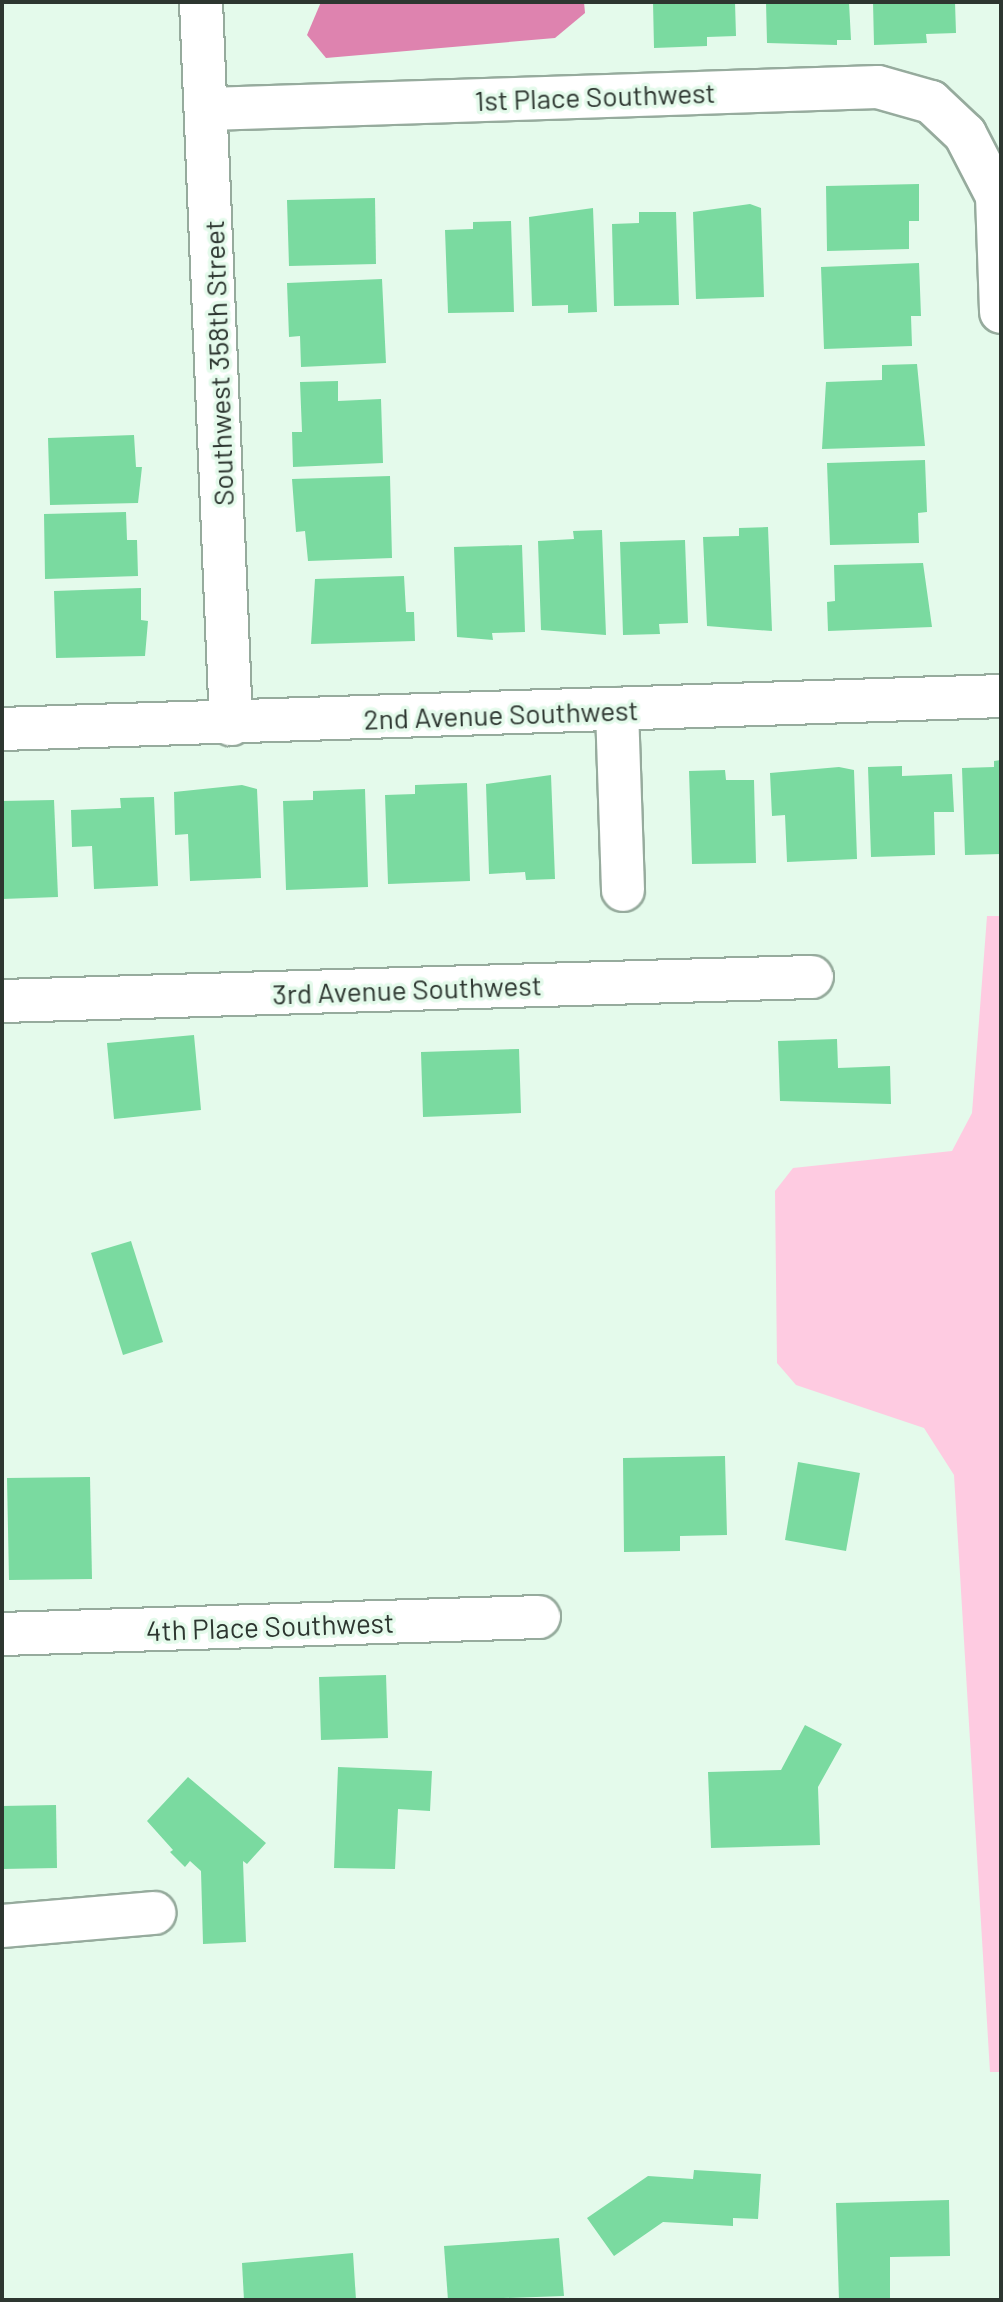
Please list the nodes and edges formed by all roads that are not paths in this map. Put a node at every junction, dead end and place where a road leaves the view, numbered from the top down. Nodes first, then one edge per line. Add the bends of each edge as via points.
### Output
1 (201, 2) edge
2 (209, 109) junction
3 (1001, 312) edge
4 (1001, 696) edge
5 (617, 709) junction
6 (231, 724) junction
7 (2, 729) edge
8 (623, 890) dead end
9 (812, 977) dead end
10 (2, 1001) edge
11 (539, 1617) dead end
12 (2, 1634) edge
13 (154, 1913) dead end
14 (2, 1926) edge

1 - 2 street, Southwest 358th Street
2 - 3 street, 1st Place Southwest via 878,87 931,102 965,134 997,196
2 - 6 street, Southwest 358th Street
4 - 5 street, 2nd Avenue Southwest
5 - 6 street, 2nd Avenue Southwest
5 - 8 street
6 - 7 street, 2nd Avenue Southwest
9 - 10 street, 3rd Avenue Southwest
11 - 12 street, 4th Place Southwest
13 - 14 street

